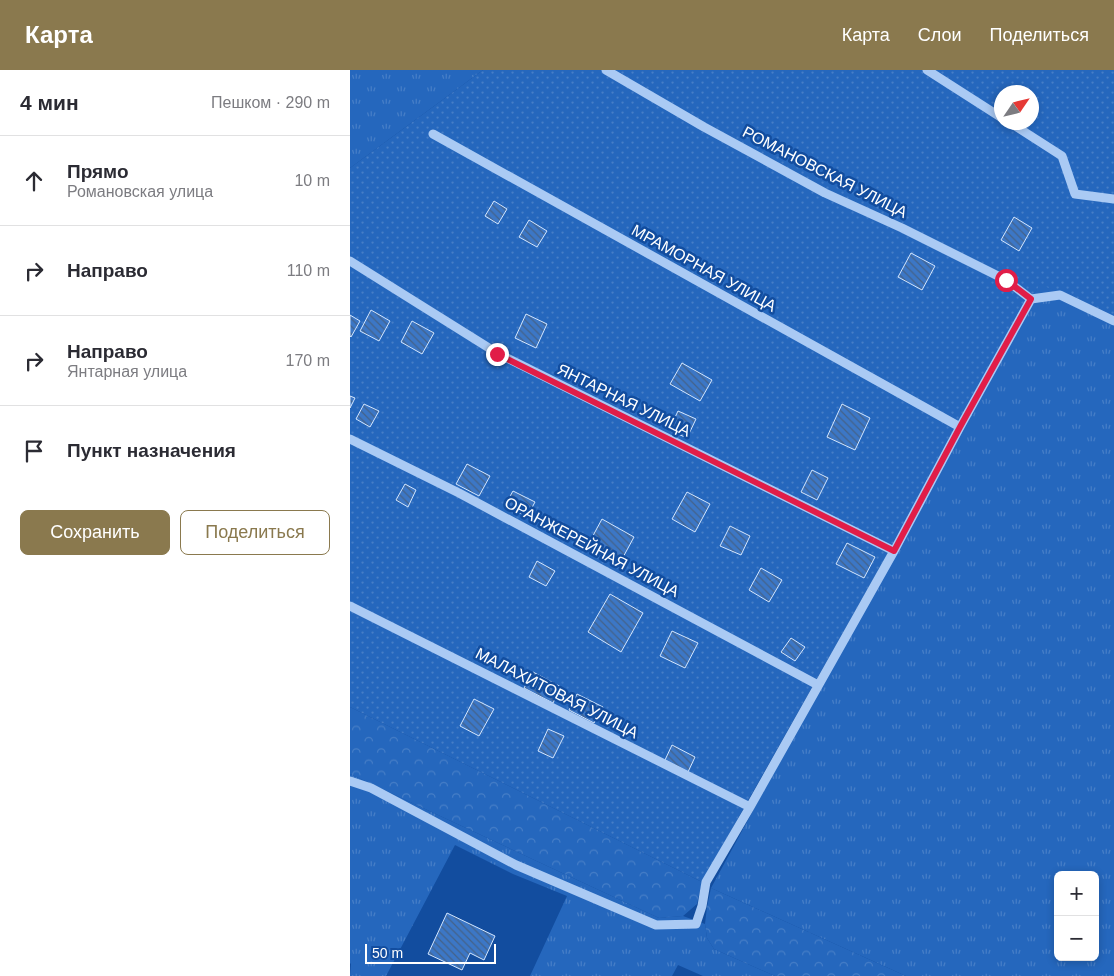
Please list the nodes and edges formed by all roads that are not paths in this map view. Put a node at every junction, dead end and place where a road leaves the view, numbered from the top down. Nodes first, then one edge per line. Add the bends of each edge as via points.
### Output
1 (606, 70) edge
2 (927, 70) edge
3 (994, 113) edge
4 (1021, 130) edge
5 (433, 134) dead end
6 (1114, 199) edge
7 (350, 260) edge
8 (1031, 299) junction
9 (1114, 322) edge
10 (960, 427) junction
11 (350, 439) edge
12 (894, 551) junction
13 (350, 606) edge
14 (818, 685) junction
15 (350, 780) edge
16 (750, 807) junction

1 - 8 street, РОМАНОВСКАЯ УЛИЦА via 825,193 1006,280
2 - 3 street
4 - 6 street via 1062,156 1075,194
5 - 10 street, МРАМОРНАЯ УЛИЦА
7 - 12 street, ЯНТАРНАЯ УЛИЦА via 497,354
8 - 9 street via 1060,295
8 - 10 street
10 - 12 street
11 - 14 street, ОРАНЖЕРЕЙНАЯ УЛИЦА via 460,493
12 - 14 street
13 - 16 street, МАЛАХИТОВАЯ УЛИЦА
14 - 16 street
15 - 16 street via 516,865 656,924 696,924 706,882

